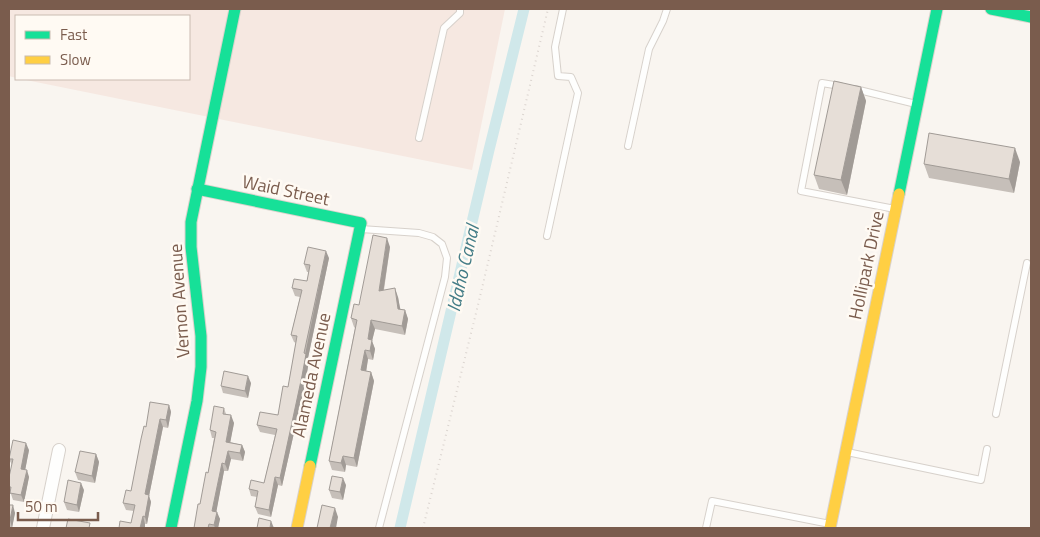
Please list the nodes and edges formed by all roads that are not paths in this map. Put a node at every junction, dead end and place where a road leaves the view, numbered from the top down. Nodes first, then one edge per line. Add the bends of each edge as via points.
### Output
1 (235, 9) edge
2 (460, 9) edge
3 (563, 9) edge
4 (667, 9) edge
5 (937, 9) edge
6 (991, 9) edge
7 (1031, 17) edge
8 (917, 104) junction
9 (419, 138) dead end
10 (628, 146) dead end
11 (197, 189) junction
12 (895, 209) junction
13 (360, 229) junction
14 (548, 236) dead end
15 (1027, 264) dead end
16 (996, 414) dead end
17 (987, 449) dead end
18 (59, 450) dead end
19 (846, 452) junction
20 (831, 526) edge
21 (43, 528) edge
22 (171, 528) edge
23 (297, 528) edge
24 (379, 528) edge
25 (706, 528) edge

1 - 11 street, Vernon Avenue
2 - 9 lane via 460,13 444,28
3 - 14 lane via 555,47 558,76 571,77 578,93
4 - 10 lane via 650,49
5 - 8 street, Hollipark Drive
6 - 7 street
8 - 12 street, Hollipark Drive
8 - 12 lane via 822,83 801,192
11 - 13 street, Waid Street via 361,223
11 - 22 street, Vernon Avenue via 191,222 191,247 201,336 201,367
12 - 19 street, Hollipark Drive
13 - 23 street, Alameda Avenue
13 - 24 lane via 433,237 442,244 447,258 445,277
15 - 16 lane
17 - 19 lane via 981,480
18 - 21 street
19 - 20 street, Hollipark Drive
20 - 25 lane via 712,501

